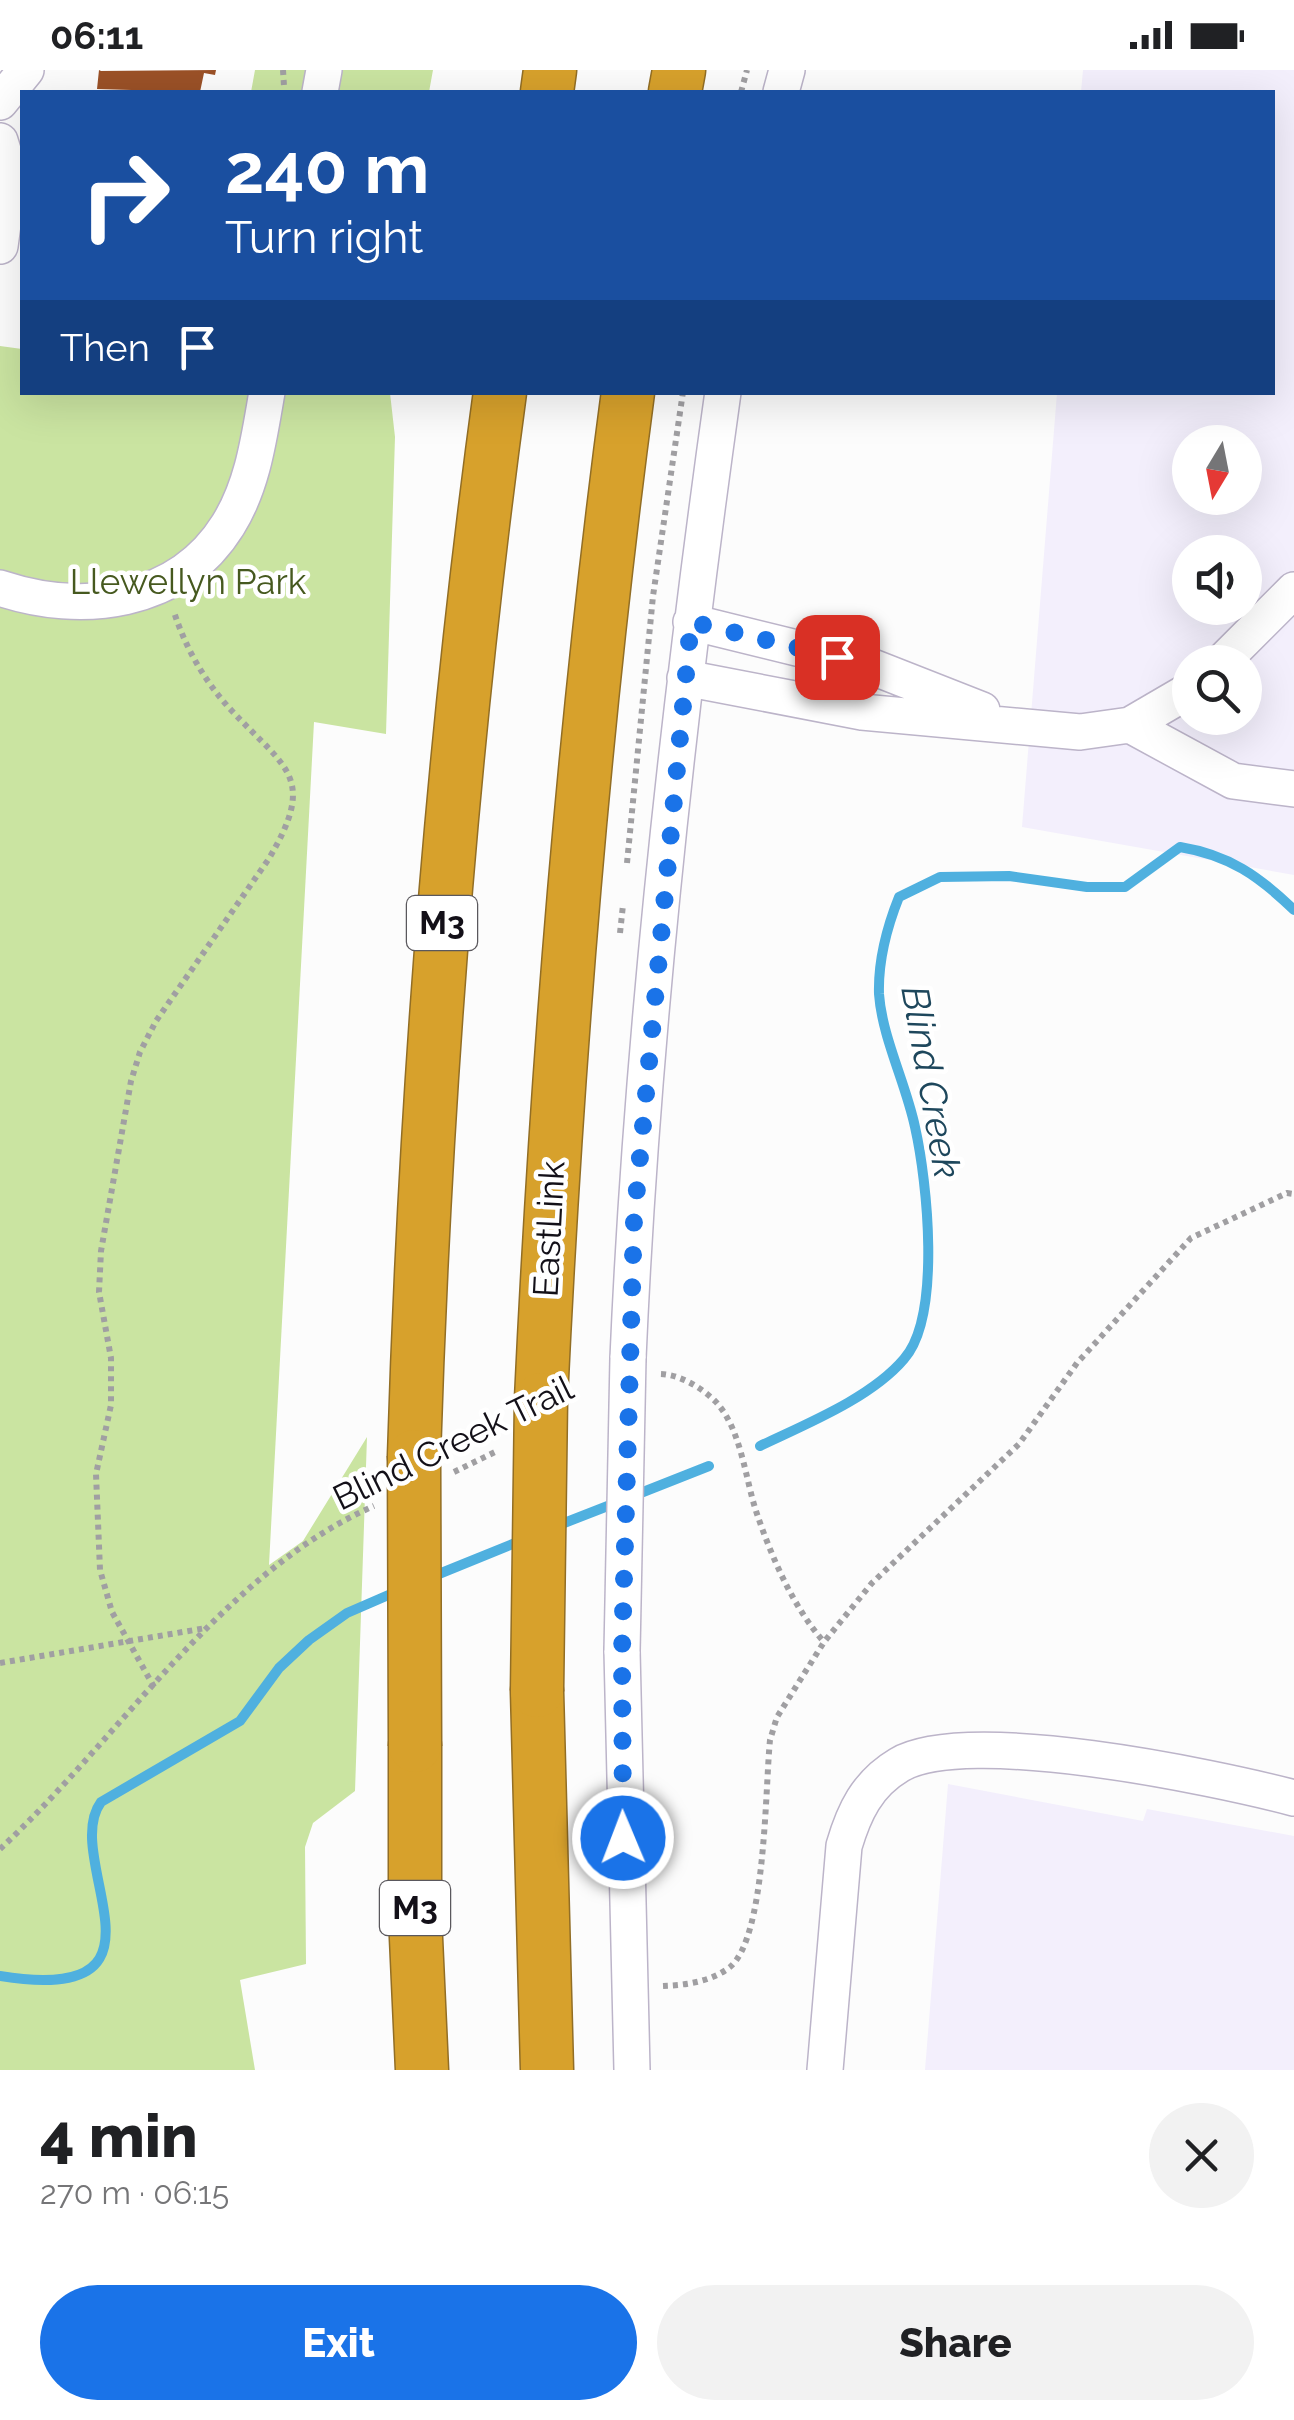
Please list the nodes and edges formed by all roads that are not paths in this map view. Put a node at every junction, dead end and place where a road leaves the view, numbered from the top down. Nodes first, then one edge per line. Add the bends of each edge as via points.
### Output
1 (26, 70) edge
2 (0, 102) edge
3 (0, 141) edge
4 (0, 246) edge
5 (266, 395) edge
6 (500, 395) edge
7 (628, 395) edge
8 (723, 395) edge
9 (0, 588) edge
10 (1294, 590) edge
11 (691, 622) junction
12 (1239, 645) edge
13 (684, 678) junction
14 (1172, 700) edge
15 (1019, 724) junction
16 (1130, 725) junction
17 (1294, 789) edge
18 (1294, 1798) edge
19 (422, 2070) edge
20 (547, 2070) edge
21 (632, 2070) edge
22 (825, 2070) edge

1 - 2 street
3 - 4 street via 10,173
5 - 9 street via 255,461 228,525 210,549 138,595 106,603 43,600
6 - 19 highway, M3, bridge via 442,920 415,1746
7 - 20 highway, EastLink, bridge via 594,648 568,925 541,1399 537,1691
8 - 11 street
10 - 12 street
11 - 13 street
11 - 15 street via 870,666
13 - 15 street via 862,712
13 - 21 street, bridge via 634,1220 639,1366 622,1651
14 - 16 street
15 - 16 street via 1080,732
16 - 17 street via 1233,781
18 - 22 street via 1102,1761 976,1751 934,1752 900,1764 872,1786 853,1814 844,1846

